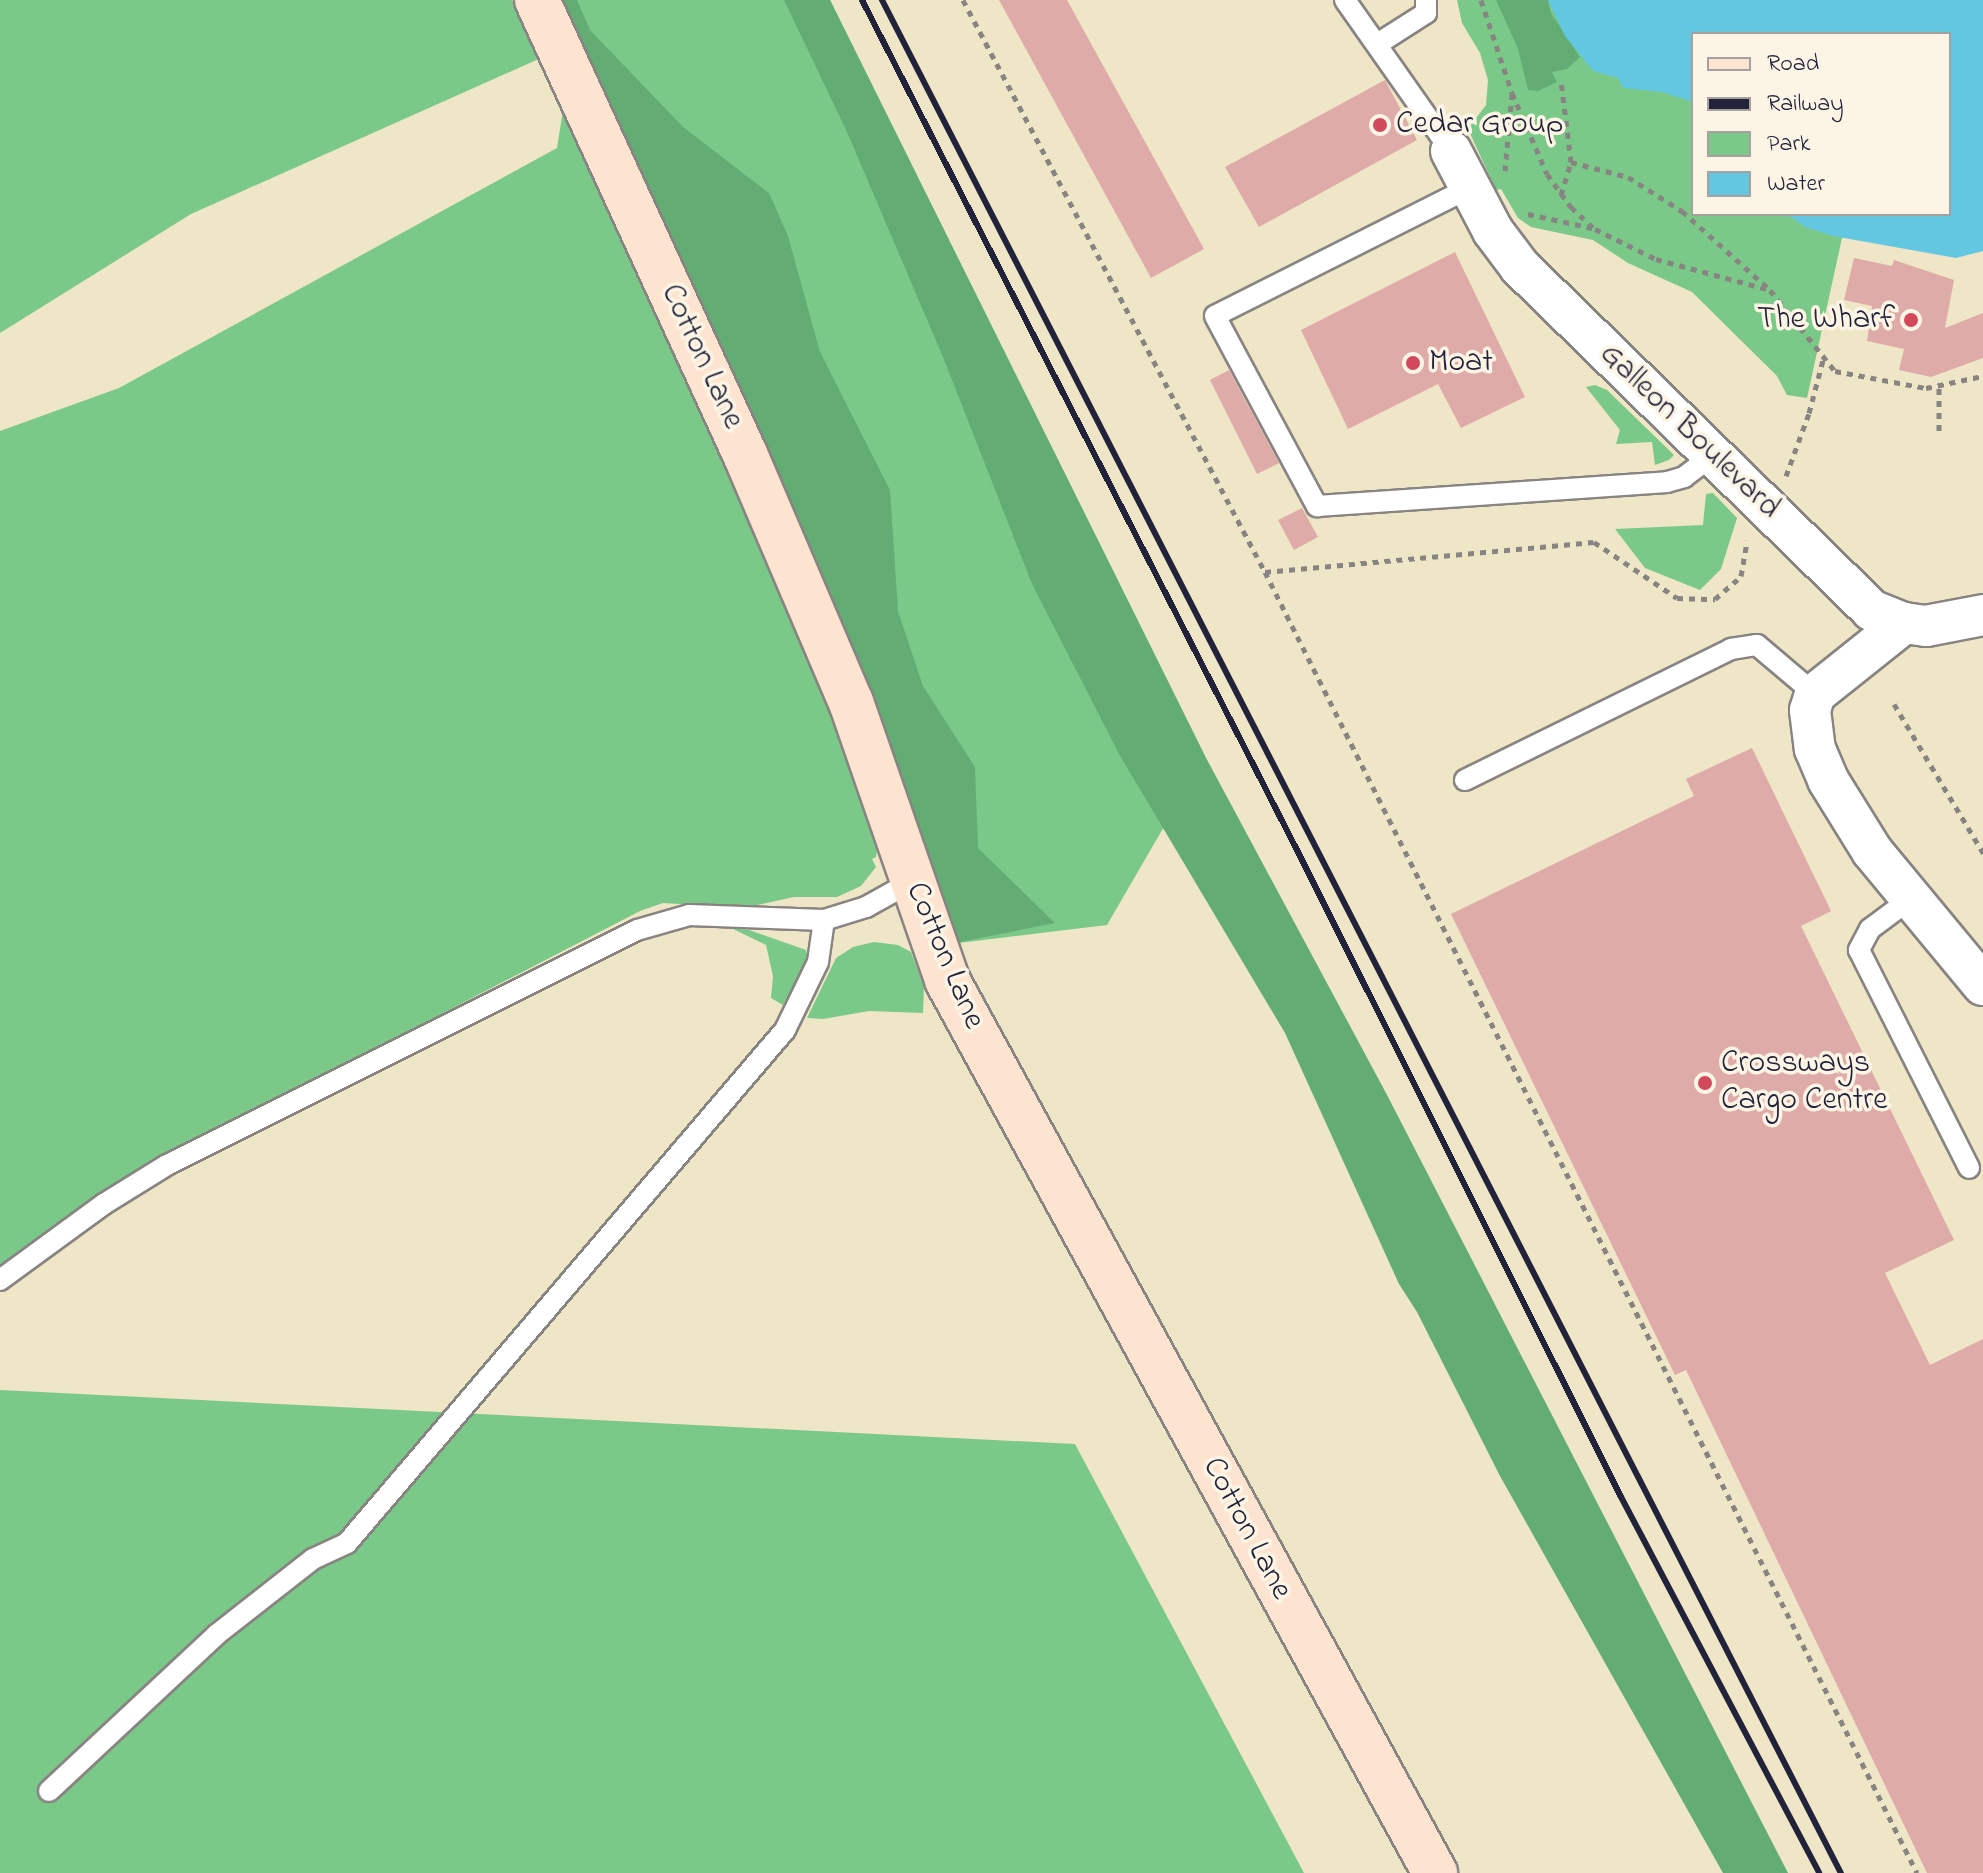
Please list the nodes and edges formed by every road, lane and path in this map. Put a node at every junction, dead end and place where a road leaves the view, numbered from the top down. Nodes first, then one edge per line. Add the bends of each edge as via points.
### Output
1 (537, 0) edge
2 (963, 0) edge
3 (1345, 0) edge
4 (1426, 0) edge
5 (1481, 0) edge
6 (1379, 43) junction
7 (1561, 80) dead end
8 (1512, 93) junction
9 (1451, 151) joint
10 (1571, 162) junction
11 (1488, 183) junction
12 (1561, 195) junction
13 (1518, 206) dead end
14 (1595, 229) junction
15 (1770, 290) junction
16 (1823, 359) junction
17 (1983, 376) edge
18 (1939, 388) junction
19 (1939, 432) dead end
20 (1714, 454) junction
21 (1783, 483) dead end
22 (1748, 537) dead end
23 (1265, 572) junction
24 (1983, 615) edge
25 (1904, 623) junction
26 (1815, 694) junction
27 (1894, 704) dead end
28 (1465, 780) dead end
29 (1983, 853) edge
30 (911, 882) junction
31 (1909, 900) junction
32 (824, 920) junction
33 (1983, 985) edge
34 (1969, 1168) dead end
35 (0, 1280) edge
36 (49, 1791) dead end
37 (1435, 1873) edge
38 (1917, 1873) edge

1 - 30 street, Cotton Lane via 745,454 851,702
2 - 23 path
3 - 6 lane
4 - 6 lane via 1426,13
5 - 8 path
6 - 9 lane
7 - 10 path
8 - 11 path via 1503,165
8 - 12 path
9 - 11 street, Galleon Boulevard
10 - 12 path
10 - 15 path via 1628,177 1682,211
11 - 20 street, Galleon Boulevard via 1493,231 1520,267
11 - 20 lane via 1215,316 1317,506 1667,482 1684,477
12 - 14 path
13 - 14 path via 1529,215
14 - 15 path via 1656,259
15 - 16 path
16 - 18 path via 1843,374
16 - 21 path
17 - 18 path
18 - 19 path
20 - 25 street, Galleon Boulevard via 1871,610
22 - 23 path via 1741,576 1715,599 1677,598 1594,542
23 - 38 path
24 - 25 street, Galleon Boulevard via 1926,626
25 - 26 street
26 - 28 lane via 1757,645 1731,649
26 - 31 street via 1810,710 1815,749 1828,780
27 - 29 path
30 - 32 lane via 866,907
30 - 37 street, Cotton Lane via 947,980
31 - 33 street
31 - 34 lane via 1870,929 1859,950
32 - 35 lane via 689,915 637,930 167,1165
32 - 36 lane via 818,962 785,1030 347,1543 313,1559 216,1635

